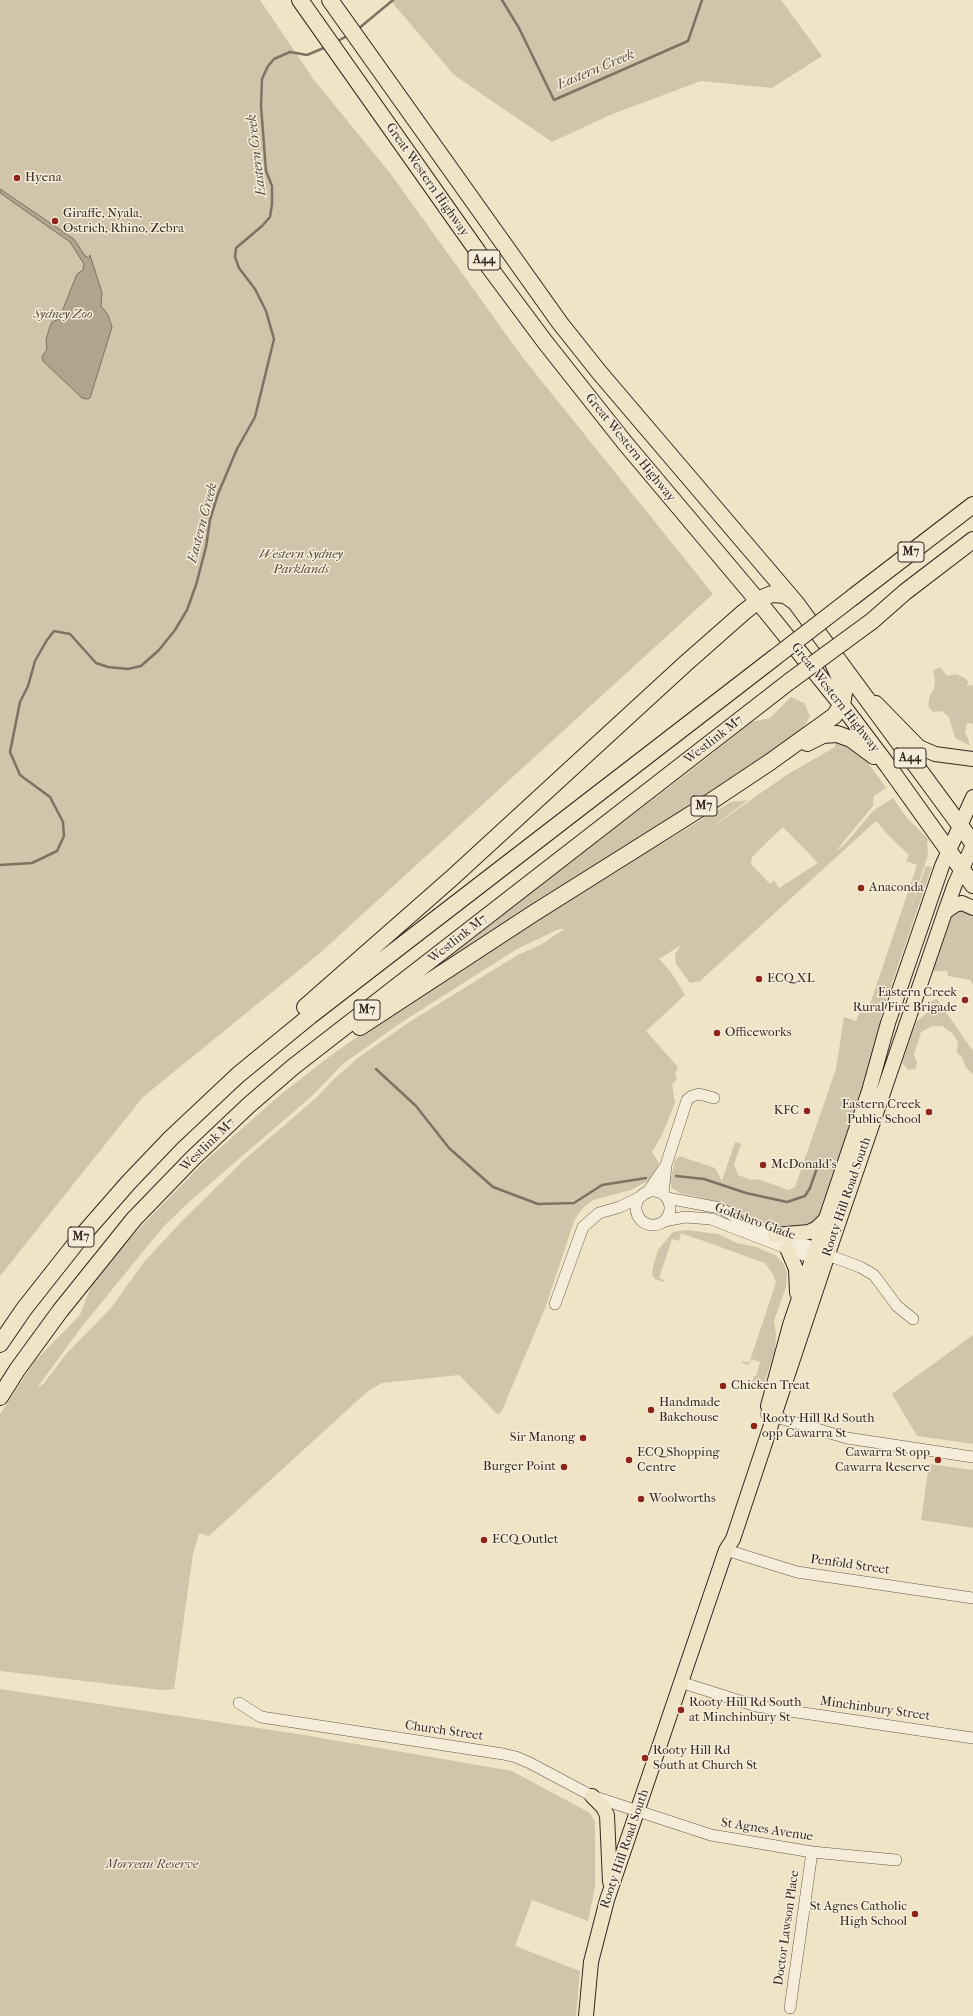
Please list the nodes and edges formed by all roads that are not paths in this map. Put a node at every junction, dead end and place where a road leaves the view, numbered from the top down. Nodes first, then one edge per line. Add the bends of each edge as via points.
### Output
1 (300, 0) edge
2 (330, 0) edge
3 (973, 505) edge
4 (973, 540) edge
5 (973, 552) edge
6 (745, 586) junction
7 (758, 601) junction
8 (895, 601) junction
9 (796, 603) junction
10 (821, 638) junction
11 (861, 689) junction
12 (842, 705) junction
13 (628, 716) junction
14 (973, 759) edge
15 (770, 762) junction
16 (888, 766) junction
17 (973, 797) edge
18 (960, 826) junction
19 (973, 844) edge
20 (948, 851) junction
21 (962, 870) junction
22 (973, 885) edge
23 (973, 908) edge
24 (945, 912) junction
25 (293, 1067) junction
26 (238, 1075) junction
27 (714, 1098) dead end
28 (666, 1165) junction
29 (645, 1194) junction
30 (665, 1196) junction
31 (620, 1207) junction
32 (639, 1216) junction
33 (664, 1221) junction
34 (824, 1221) junction
35 (775, 1235) junction
36 (787, 1248) junction
37 (819, 1254) junction
38 (555, 1304) dead end
39 (797, 1305) junction
40 (914, 1318) dead end
41 (0, 1344) edge
42 (0, 1397) edge
43 (770, 1415) junction
44 (973, 1457) edge
45 (726, 1550) junction
46 (973, 1598) edge
47 (680, 1682) junction
48 (239, 1703) dead end
49 (973, 1738) edge
50 (592, 1796) junction
51 (637, 1812) junction
52 (812, 1852) junction
53 (896, 1860) dead end
54 (610, 1890) junction
55 (790, 2008) dead end
56 (586, 2016) edge

1 - 6 highway, Great Western Highway / A44 via 478,252 545,342 625,443
2 - 9 highway, Great Western Highway / A44 via 560,323
3 - 26 highway, M7, bridge via 310,1016
4 - 8 highway, Westlink M7 / M7
5 - 8 highway via 908,599
6 - 7 highway, Great Western Highway / A44
6 - 13 highway via 746,600 678,662
7 - 9 highway via 778,594
7 - 12 highway, Great Western Highway / A44
7 - 13 highway
8 - 25 highway, Westlink M7 / M7, bridge
9 - 10 highway, Great Western Highway / A44
10 - 11 highway, Great Western Highway / A44
10 - 12 highway via 843,685
11 - 14 main road via 919,747 935,754
11 - 18 highway, Great Western Highway / A44
12 - 15 highway, M7 via 834,716
12 - 16 highway, Great Western Highway / A44
13 - 26 highway via 453,877 270,1038
15 - 16 highway, M7 via 823,735 837,734 851,739
15 - 25 highway, M7 via 343,1039
16 - 20 highway, Great Western Highway / A44
17 - 18 main road, Rooty Hill Road South
18 - 19 highway, Great Western Highway / A44
18 - 20 main road, Rooty Hill Road South
19 - 21 main road, Rooty Hill Road South
20 - 21 highway, Great Western Highway / A44
20 - 34 main road, Rooty Hill Road South via 888,1023 867,1098
21 - 22 highway, Great Western Highway / A44
21 - 24 main road, Rooty Hill Road South
23 - 24 main road via 962,903
24 - 37 main road, Rooty Hill Road South
25 - 42 highway, Westlink M7 / M7 via 193,1158 134,1219 60,1311
26 - 41 highway, M7 via 170,1138 129,1182 75,1244
27 - 28 street via 699,1094 687,1100
28 - 29 street
28 - 30 street
29 - 30 street, Goldsbro Glade via 652,1191
29 - 31 street
29 - 32 street via 637,1205
30 - 33 street via 669,1202 670,1212
30 - 35 street, Goldsbro Glade via 720,1208 751,1227
31 - 32 street, Goldsbro Glade
31 - 38 street via 594,1215 580,1232
32 - 33 street, Goldsbro Glade via 644,1222 652,1224
33 - 36 street, Goldsbro Glade via 686,1217 711,1219
34 - 35 main road via 809,1232
34 - 37 main road, Rooty Hill Road South
35 - 37 street, Goldsbro Glade
36 - 37 street, Goldsbro Glade
36 - 39 main road via 796,1269
37 - 39 main road, Rooty Hill Road South
37 - 40 street via 860,1266 874,1275 897,1306
37 - 43 main road, Rooty Hill Road South
39 - 43 main road, Rooty Hill Road South via 782,1350
43 - 44 street via 847,1438
43 - 45 main road, Rooty Hill Road South via 725,1538
45 - 46 street, Penfold Street via 797,1572
45 - 47 main road, Rooty Hill Road South
47 - 49 street, Minchinbury Street via 756,1706
47 - 51 main road, Rooty Hill Road South
48 - 50 street, Church Street via 261,1717 503,1754 530,1762
50 - 51 street, Church Street
50 - 54 main road via 607,1815
51 - 52 street, St Agnes Avenue via 711,1835
51 - 54 main road, Rooty Hill Road South
52 - 53 street, St Agnes Avenue
52 - 55 street, Doctor Lawson Place
54 - 56 main road, Rooty Hill Road South via 591,1962

